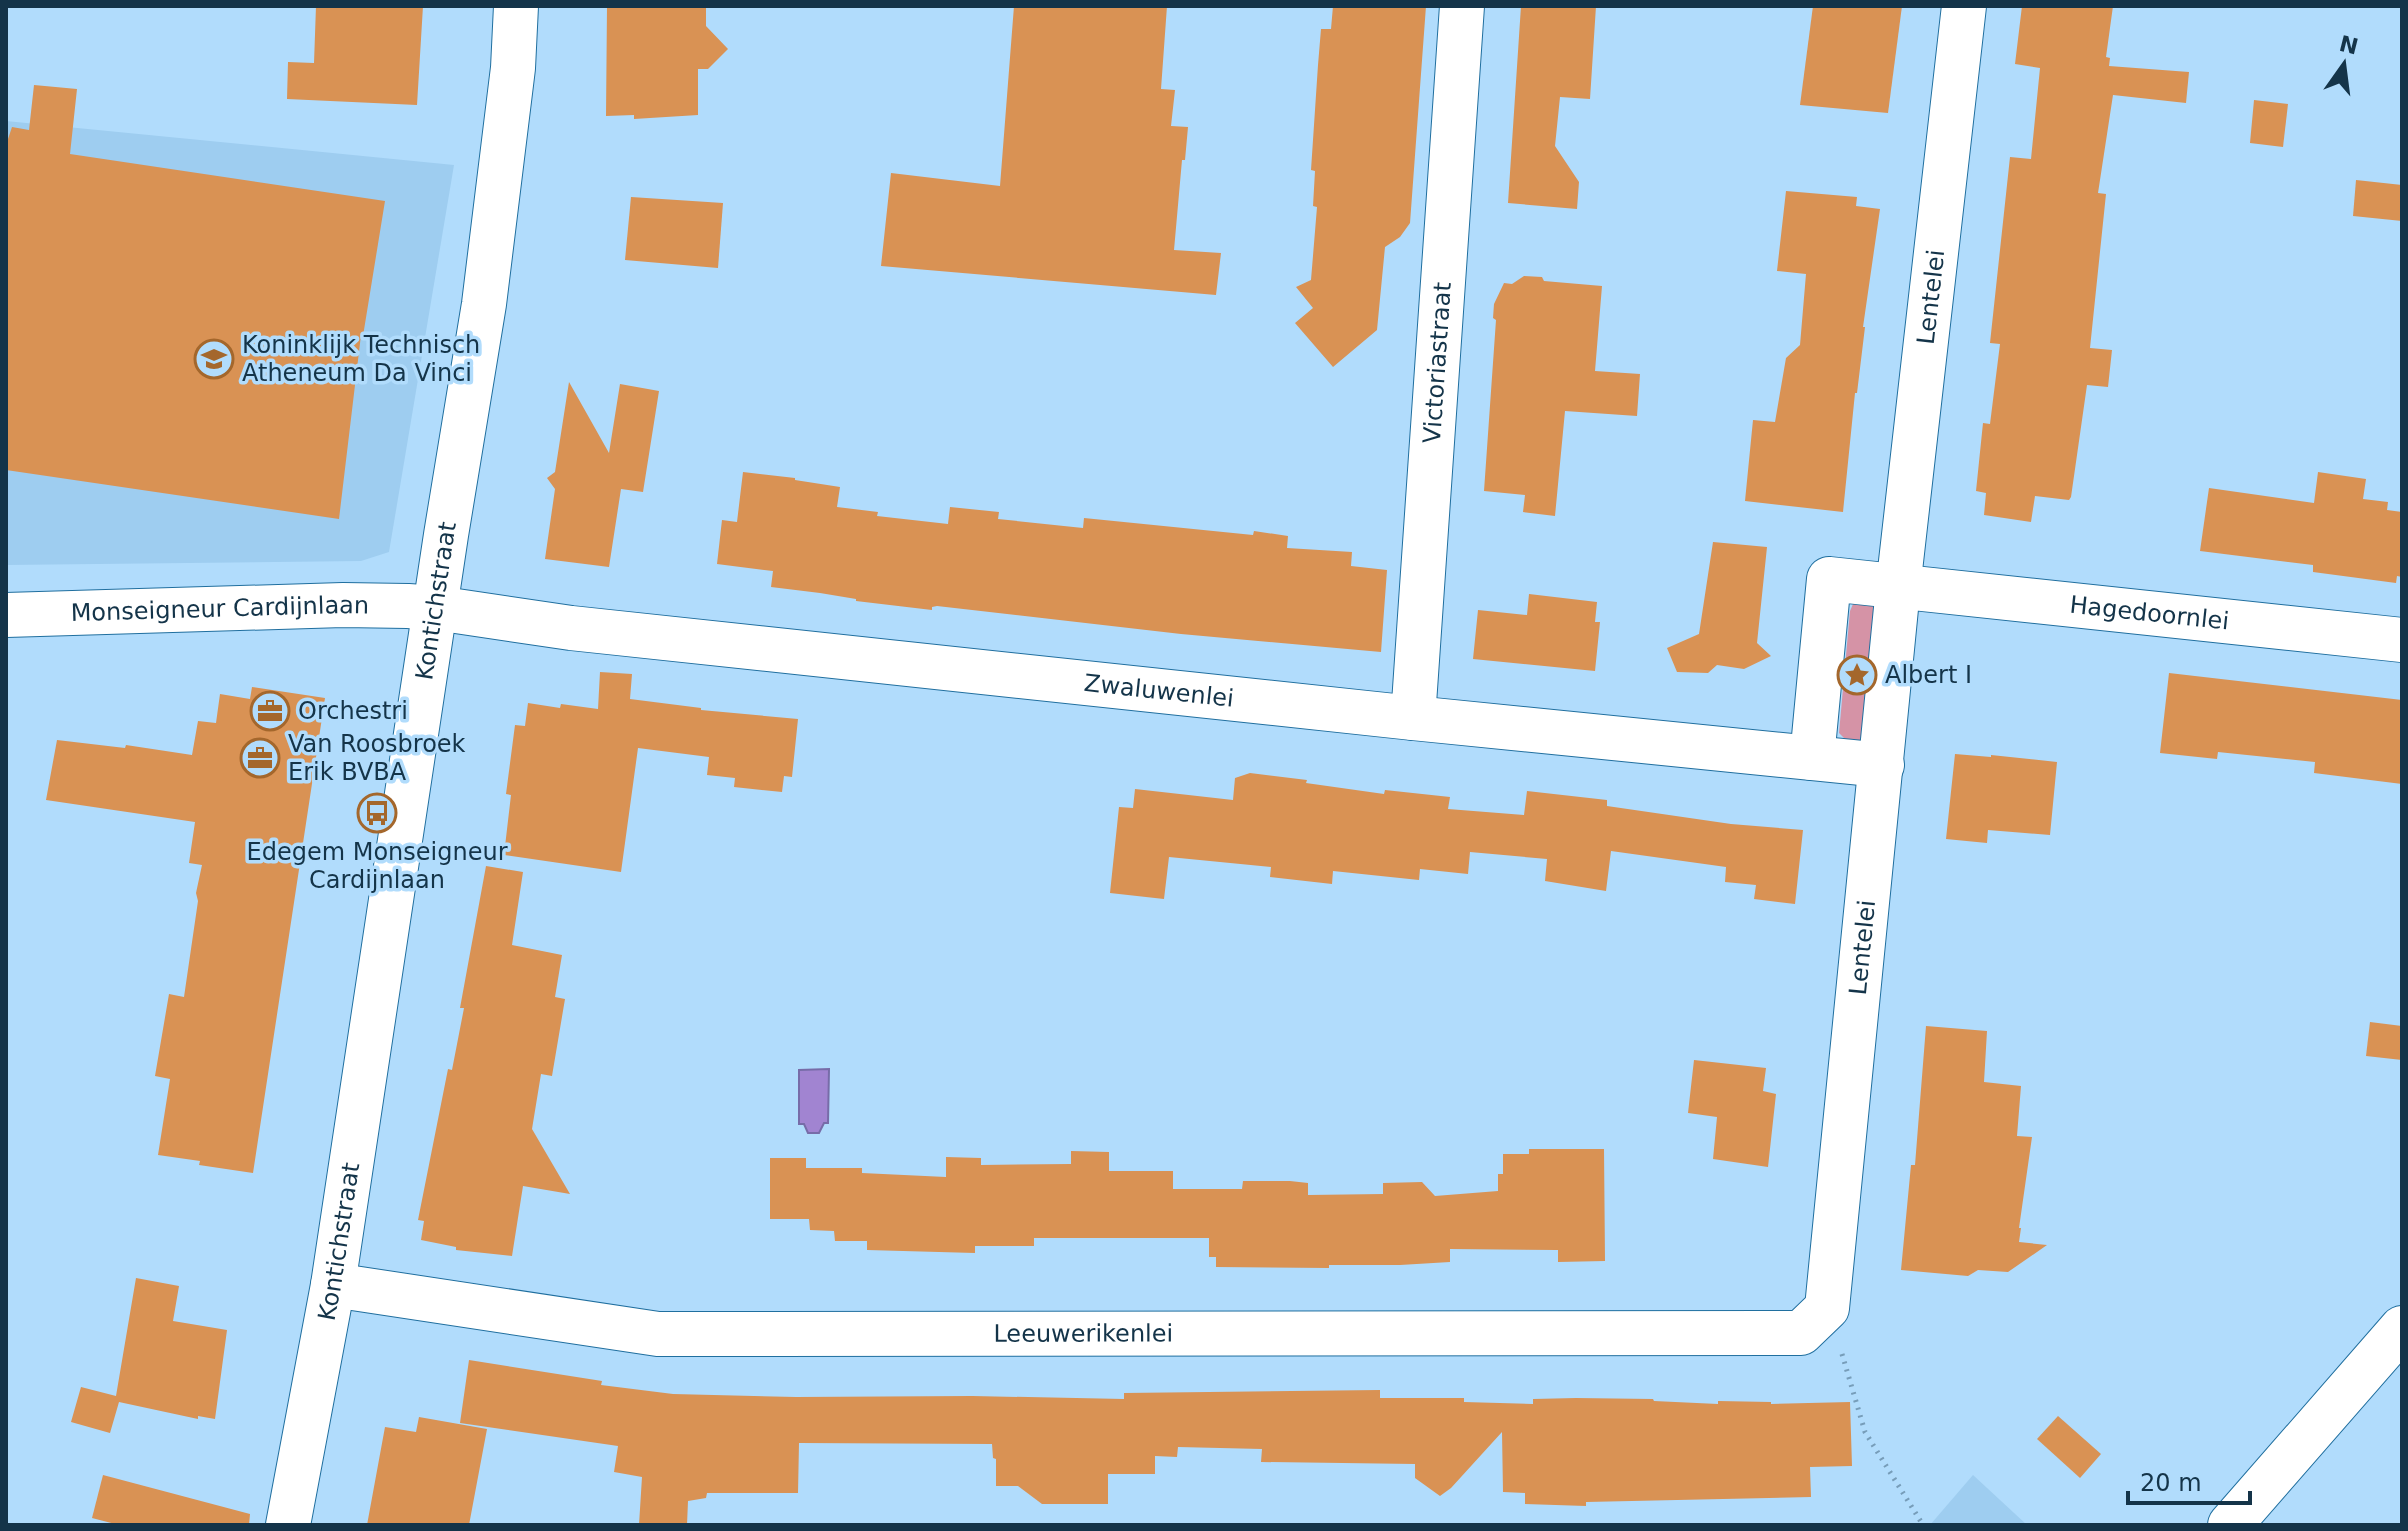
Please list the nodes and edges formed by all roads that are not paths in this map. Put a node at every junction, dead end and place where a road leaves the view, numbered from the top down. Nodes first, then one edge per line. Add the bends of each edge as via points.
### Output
1 (516, 6) edge
2 (1462, 6) edge
3 (1964, 6) edge
4 (1898, 588) junction
5 (436, 608) junction
6 (6, 615) edge
7 (2402, 640) edge
8 (1413, 718) junction
9 (1812, 758) junction
10 (1882, 765) junction
11 (333, 1285) junction
12 (1827, 1308) joint
13 (2402, 1328) edge
14 (288, 1525) edge
15 (2230, 1525) edge

1 - 5 street, Kontichstraat via 484,304
2 - 8 street, Victoriastraat
3 - 4 street, Lentelei
4 - 7 street, Hagedoornlei
4 - 9 street via 1829,579
4 - 10 street, Lentelei
5 - 6 street, Monseigneur Cardijnlaan via 343,605
5 - 8 street, Zwaluwenlei via 587,630
5 - 11 street, Kontichstraat
8 - 9 street, Zwaluwenlei
9 - 10 street, Zwaluwenlei
10 - 12 street, Lentelei
11 - 12 street, Leeuwerikenlei via 658,1334 1801,1333
11 - 14 street, Kontichstraat
13 - 15 street

